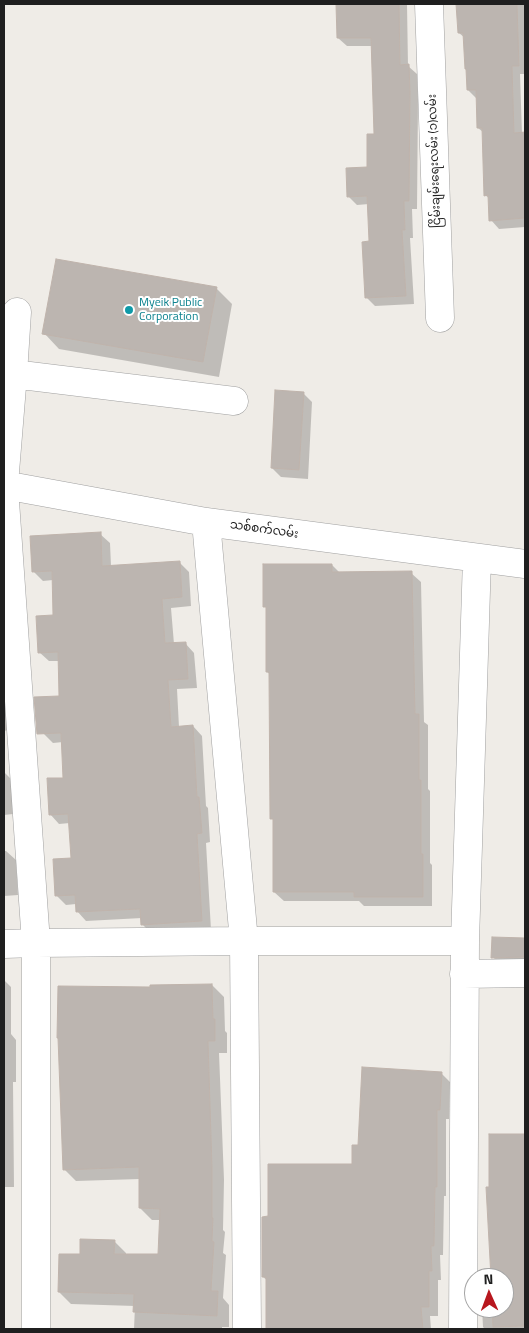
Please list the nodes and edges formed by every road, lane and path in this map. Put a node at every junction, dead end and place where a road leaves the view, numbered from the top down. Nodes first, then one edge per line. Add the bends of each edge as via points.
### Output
1 (429, 4) edge
2 (17, 312) dead end
3 (440, 318) dead end
4 (13, 374) junction
5 (234, 401) dead end
6 (4, 485) edge
7 (206, 522) junction
8 (477, 558) junction
9 (525, 564) edge
10 (244, 940) junction
11 (465, 941) junction
12 (36, 943) junction
13 (4, 944) edge
14 (525, 973) edge
15 (464, 974) junction
16 (36, 1329) edge
17 (247, 1329) edge
18 (463, 1329) edge

1 - 3 street, ငြိမ်းချမ်းရေးလမ်း (၁)လမ်း
2 - 4 street
4 - 5 street
4 - 6 street
6 - 7 street, သစ်စက်လမ်း
6 - 12 street
7 - 8 street, သစ်စက်လမ်း
7 - 10 street
8 - 9 street, သစ်စက်လမ်း
8 - 11 street
10 - 11 street
10 - 12 street
10 - 17 street
11 - 15 street
12 - 13 street
12 - 16 street
14 - 15 street
15 - 18 street

